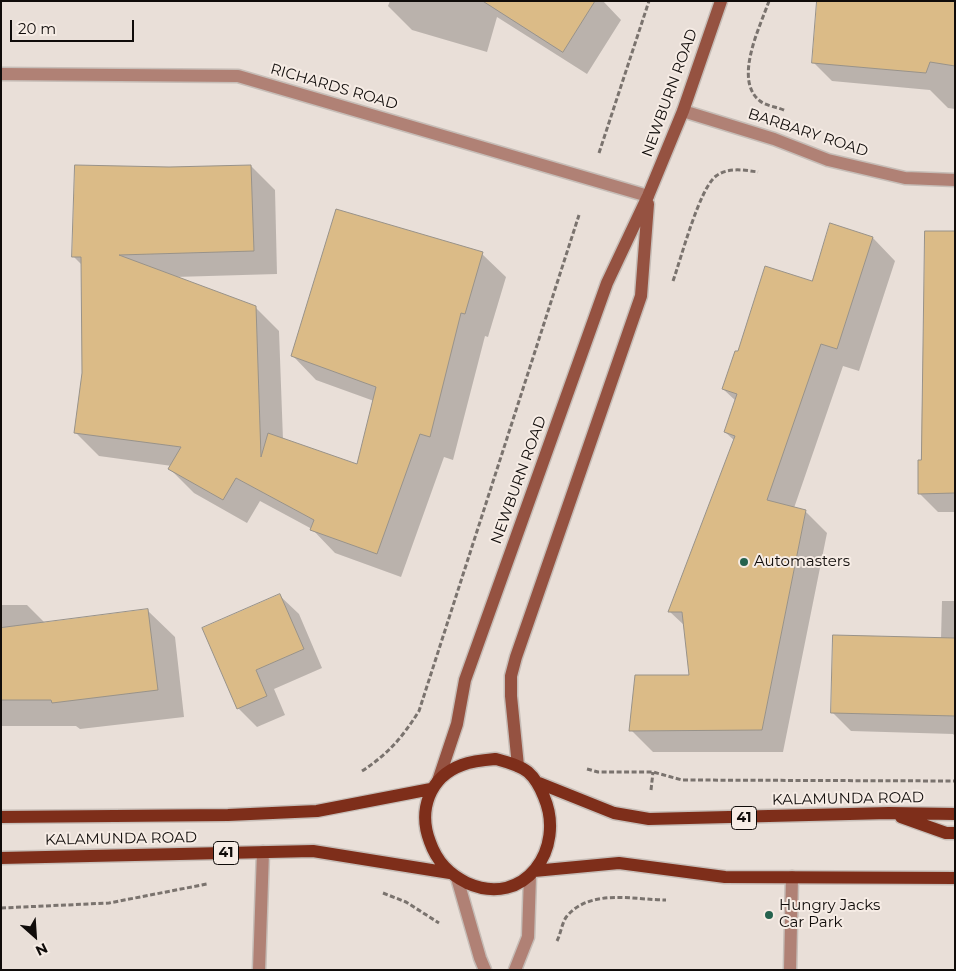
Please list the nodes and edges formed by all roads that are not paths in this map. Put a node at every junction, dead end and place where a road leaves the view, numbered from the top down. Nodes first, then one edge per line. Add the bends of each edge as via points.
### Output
1 (721, 1) edge
2 (1, 74) edge
3 (682, 111) junction
4 (955, 180) edge
5 (648, 196) junction
6 (518, 766) junction
7 (539, 783) junction
8 (434, 785) junction
9 (889, 813) junction
10 (955, 814) edge
11 (1, 817) edge
12 (955, 833) edge
13 (263, 852) junction
14 (1, 858) edge
15 (535, 870) junction
16 (453, 875) junction
17 (792, 877) junction
18 (955, 878) edge
19 (259, 970) edge
20 (486, 970) edge
21 (515, 970) edge
22 (790, 970) edge

1 - 3 street, NEWBURN ROAD
2 - 5 street, RICHARDS ROAD via 238,76
3 - 4 street, BARBARY ROAD via 774,139 828,160 905,178
3 - 5 street, NEWBURN ROAD
5 - 6 street, NEWBURN ROAD via 640,296 513,666 511,696
5 - 8 street, NEWBURN ROAD via 604,292 465,680 457,724
6 - 7 main road, KALAMUNDA ROAD / 41
6 - 8 main road, KALAMUNDA ROAD / 41 via 496,759 478,761 449,771
7 - 9 main road, KALAMUNDA ROAD / 41 via 614,813 649,818
7 - 15 main road, KALAMUNDA ROAD via 552,823 550,844
8 - 11 main road, KALAMUNDA ROAD / 41 via 317,811 228,816
8 - 16 main road via 424,822 433,852
9 - 10 main road, KALAMUNDA ROAD / 41
9 - 12 main road via 946,833
13 - 14 main road, KALAMUNDA ROAD / 41
13 - 16 main road, KALAMUNDA ROAD / 41 via 312,851
13 - 19 street
15 - 16 main road, KALAMUNDA ROAD / 41 via 504,888 473,885
15 - 17 main road, KALAMUNDA ROAD / 41 via 619,863 726,877
15 - 21 street via 528,937
16 - 20 street
17 - 18 main road, KALAMUNDA ROAD / 41
17 - 22 street

